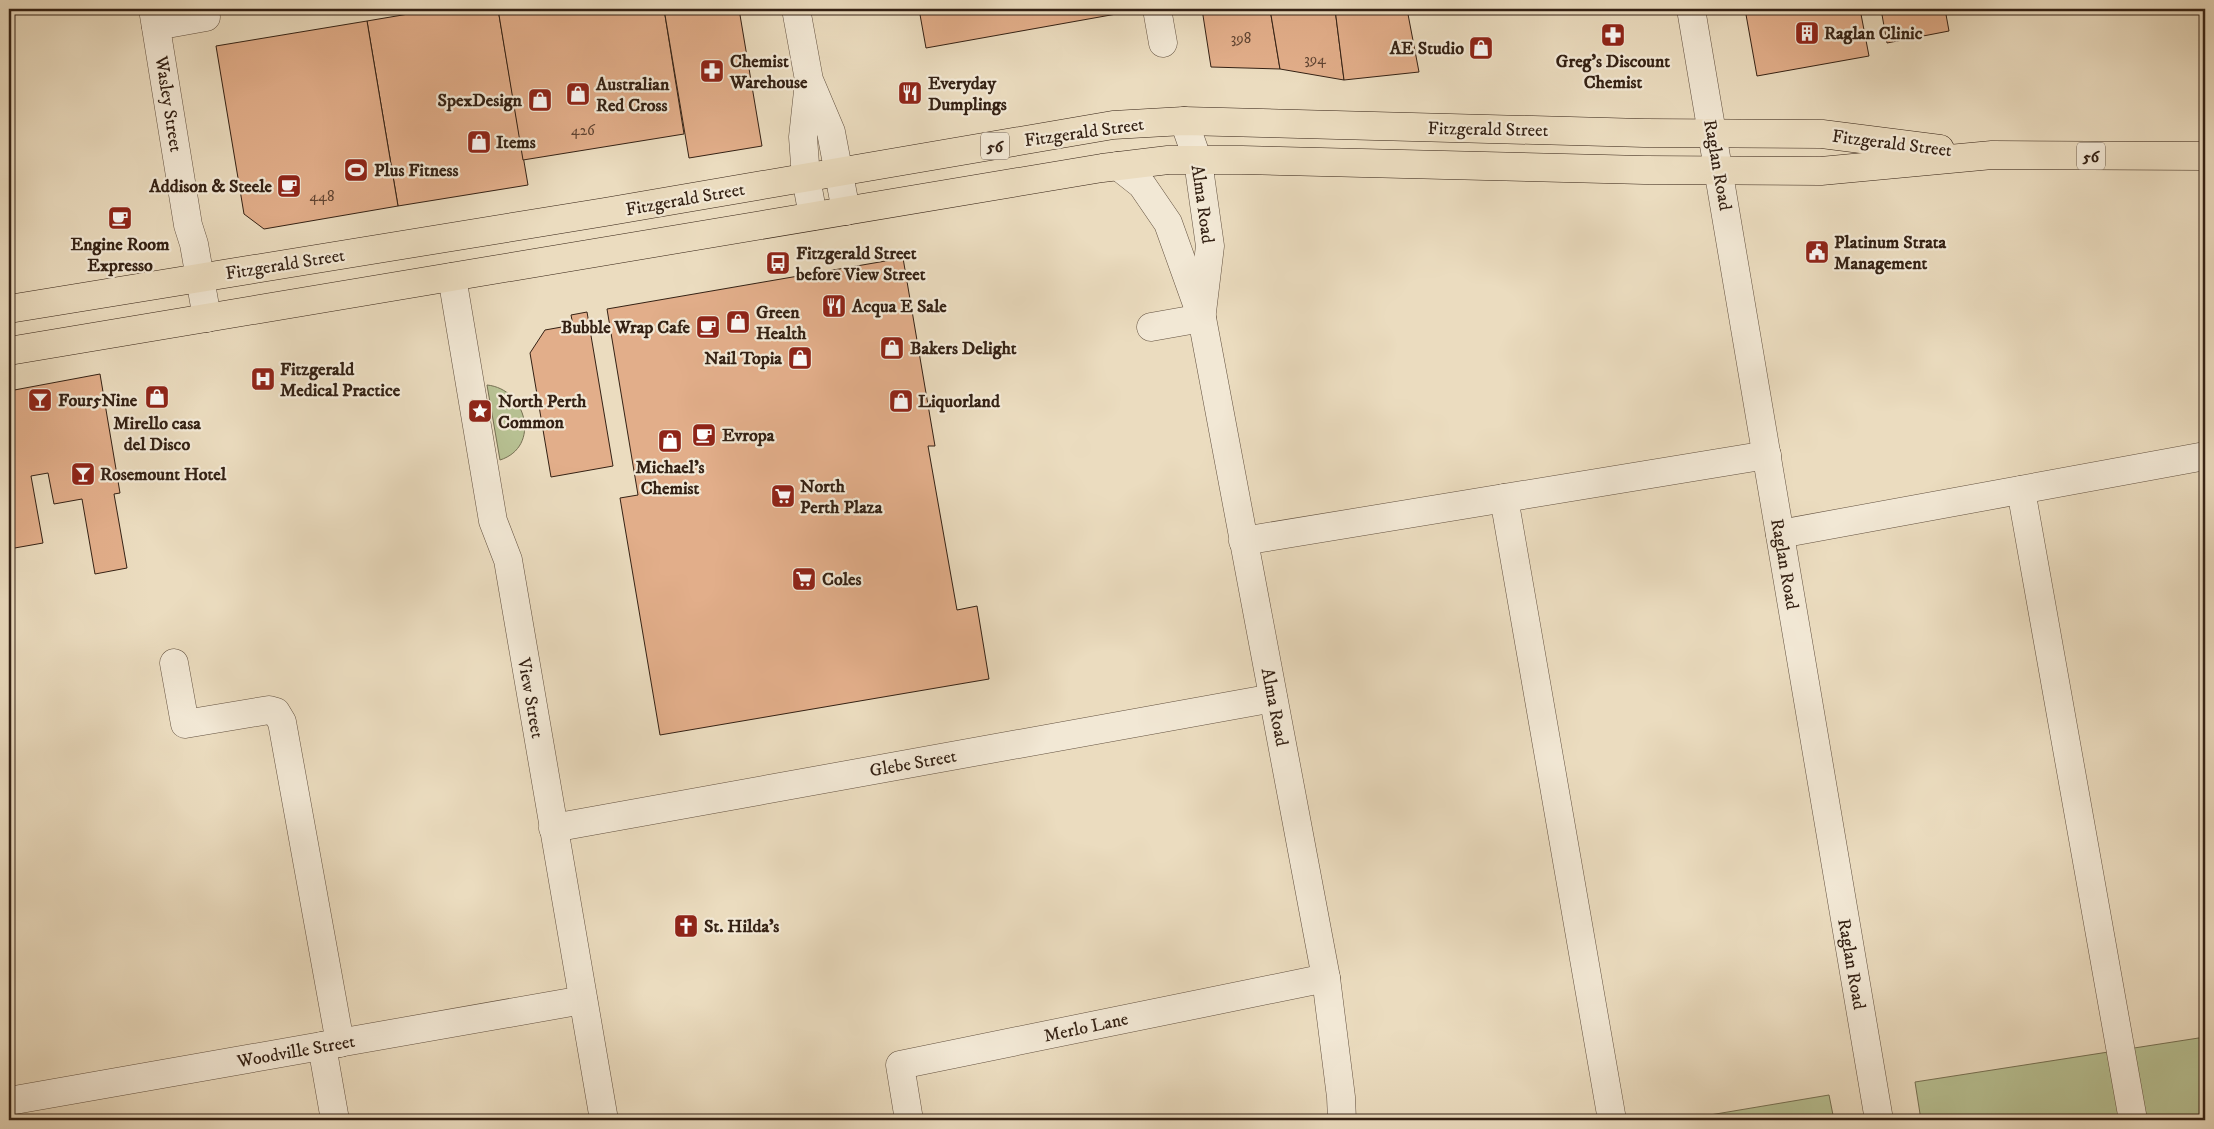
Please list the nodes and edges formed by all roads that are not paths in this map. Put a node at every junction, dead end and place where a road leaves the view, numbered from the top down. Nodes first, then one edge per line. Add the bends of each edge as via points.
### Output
1 (796, 9) edge
2 (1158, 9) edge
3 (1691, 9) edge
4 (154, 17) edge
5 (206, 17) dead end
6 (1163, 43) dead end
7 (809, 80) junction
8 (1184, 121) junction
9 (1712, 134) junction
10 (1992, 156) junction
11 (2205, 156) edge
12 (1198, 161) junction
13 (1118, 166) junction
14 (1718, 170) junction
15 (839, 172) junction
16 (806, 178) junction
17 (846, 211) junction
18 (813, 216) junction
19 (452, 277) junction
20 (200, 278) junction
21 (9, 309) edge
22 (207, 318) junction
23 (1202, 318) junction
24 (1150, 327) dead end
25 (9, 351) edge
26 (1767, 455) junction
27 (2205, 456) edge
28 (2022, 490) junction
29 (1504, 498) junction
30 (1780, 534) junction
31 (1243, 541) junction
32 (174, 663) dead end
33 (1273, 698) junction
34 (553, 828) junction
35 (1326, 978) junction
36 (583, 1000) junction
37 (331, 1044) junction
38 (9, 1101) edge
39 (1346, 1113) edge
40 (336, 1120) edge
41 (604, 1120) edge
42 (909, 1120) edge
43 (1612, 1120) edge
44 (1879, 1120) edge
45 (2133, 1120) edge

1 - 7 street
2 - 6 street
3 - 9 street, Raglan Road
4 - 5 street
4 - 20 street, Wasley Street via 188,225
7 - 15 street via 831,132
7 - 16 street via 803,137
8 - 9 main road, Fitzgerald Street / 56
8 - 12 street, Alma Road
8 - 15 main road, Fitzgerald Street / 56 via 1113,125
9 - 10 main road, Fitzgerald Street / 56 via 1822,134
9 - 14 street, Raglan Road
10 - 11 main road, Fitzgerald Street / 56
10 - 14 main road, Fitzgerald Street / 56 via 1821,171
12 - 13 main road, Fitzgerald Street / 56 via 1168,160
12 - 14 main road, Fitzgerald Street / 56
12 - 23 street, Alma Road via 1210,246
13 - 17 main road, Fitzgerald Street / 56
13 - 23 street, Alma Road via 1142,185 1168,223
14 - 26 street, Raglan Road
15 - 16 main road, Fitzgerald Street / 56
15 - 17 street
16 - 18 street
16 - 20 main road, Fitzgerald Street / 56
17 - 18 main road, Fitzgerald Street / 56
18 - 19 main road, Fitzgerald Street / 56
19 - 22 main road, Fitzgerald Street / 56
19 - 34 street, View Street via 493,521 508,560
20 - 21 main road, Fitzgerald Street / 56
20 - 22 street, Wasley Street
22 - 25 main road, Fitzgerald Street / 56
23 - 24 street
23 - 31 street, Alma Road
26 - 29 street
26 - 30 street, Raglan Road
27 - 28 street
28 - 30 street
28 - 45 street
29 - 31 street
29 - 43 street
30 - 44 street, Raglan Road
31 - 33 street, Alma Road
32 - 37 street via 185,724 269,710 276,712 282,722
33 - 34 street, Glebe Street
33 - 35 street, Alma Road
34 - 36 street, View Street
35 - 39 street, Alma Road
35 - 42 street, Merlo Lane via 900,1065
36 - 37 street, Woodville Street
36 - 41 street, View Street
37 - 38 street, Woodville Street
37 - 40 street

